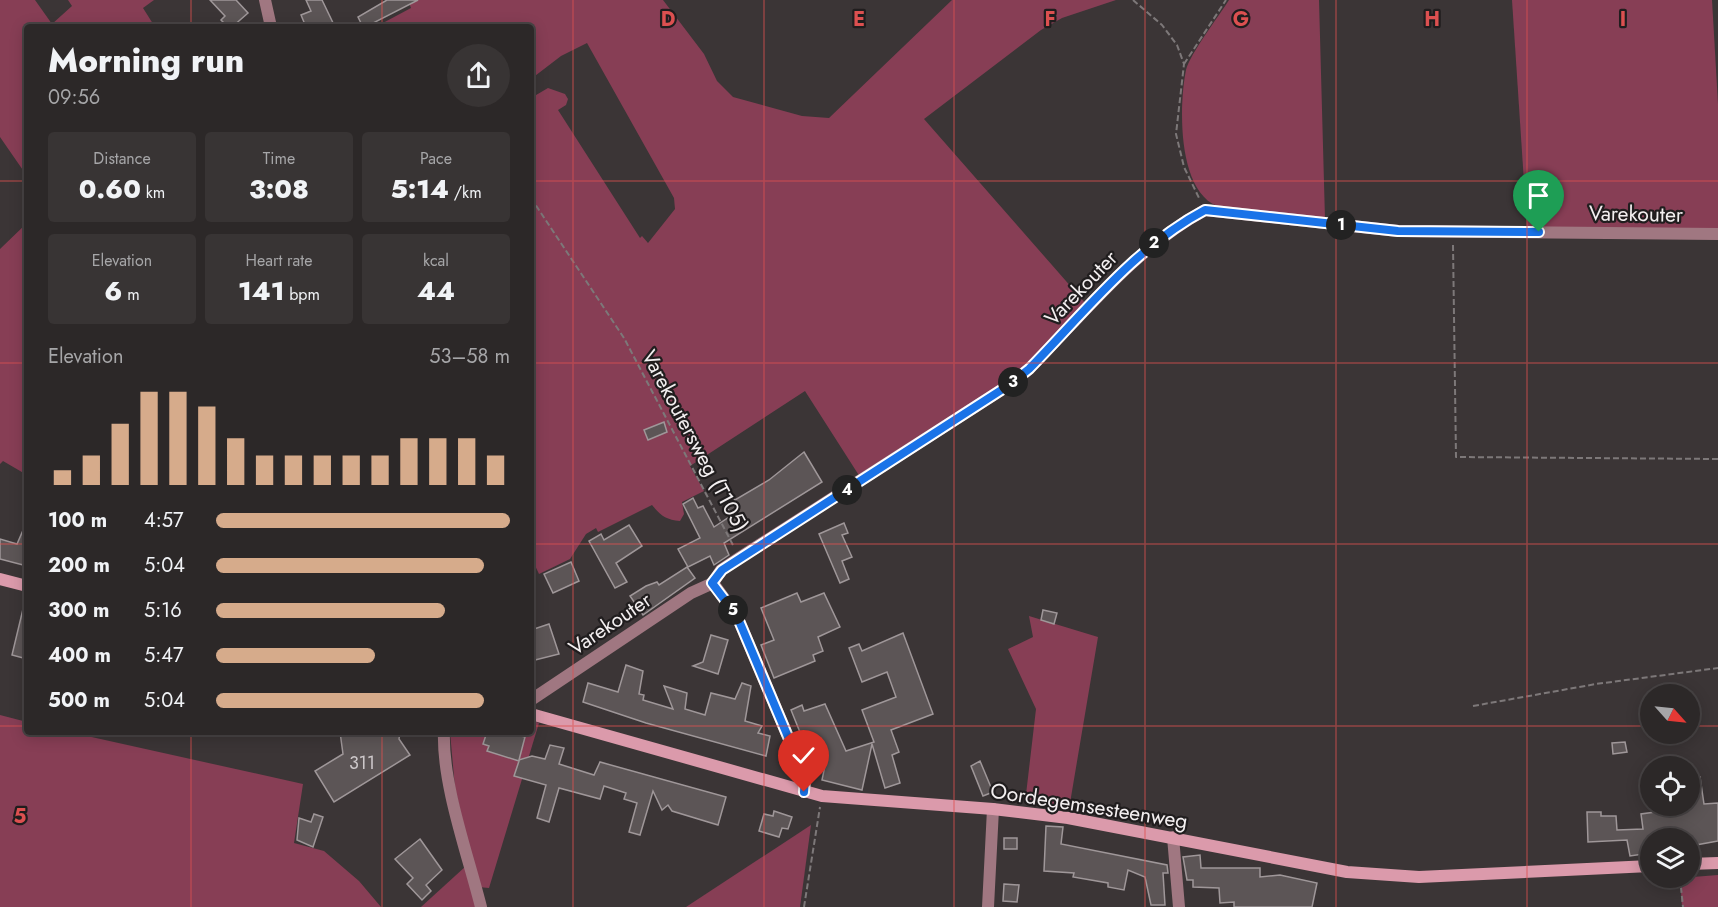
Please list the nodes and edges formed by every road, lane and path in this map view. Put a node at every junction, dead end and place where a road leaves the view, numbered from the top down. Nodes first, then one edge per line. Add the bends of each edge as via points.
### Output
1 (266, 0) edge
2 (1133, 0) edge
3 (1226, 0) edge
4 (270, 24) edge
5 (1184, 64) junction
6 (534, 203) edge
7 (1205, 210) junction
8 (1453, 231) junction
9 (1718, 234) edge
10 (1718, 459) edge
11 (739, 558) junction
12 (0, 579) edge
13 (712, 583) junction
14 (24, 585) edge
15 (1718, 668) edge
16 (534, 698) edge
17 (1473, 706) dead end
18 (534, 715) edge
19 (444, 735) edge
20 (804, 792) junction
21 (822, 796) junction
22 (993, 808) junction
23 (1173, 837) junction
24 (1718, 863) edge
25 (1700, 864) edge
26 (1640, 866) edge
27 (1681, 888) edge
28 (481, 907) edge
29 (804, 907) edge
30 (988, 907) edge
31 (1179, 907) edge
32 (1683, 907) edge

1 - 4 street
2 - 5 path via 1162,25 1177,45
3 - 5 path
5 - 7 path via 1176,134 1184,167
6 - 11 path, Varekoutersweg (T105) via 624,338
7 - 8 street, Varekouter via 1398,231
7 - 11 street, Varekouter via 1145,250 1009,385
8 - 9 street, Varekouter
8 - 10 path via 1456,458
11 - 13 street, Varekouter
12 - 14 street
13 - 16 street, Varekouter
13 - 20 street via 737,616 805,777
15 - 17 path via 1607,682
18 - 20 street, Oordegemsesteenweg
19 - 28 street via 453,794
20 - 21 street, Oordegemsesteenweg
21 - 22 street, Oordegemsesteenweg
21 - 29 path
22 - 23 street, Oordegemsesteenweg
22 - 30 street
23 - 26 street, Oordegemsesteenweg via 1347,872 1419,877
23 - 31 street
24 - 25 street
27 - 32 path

